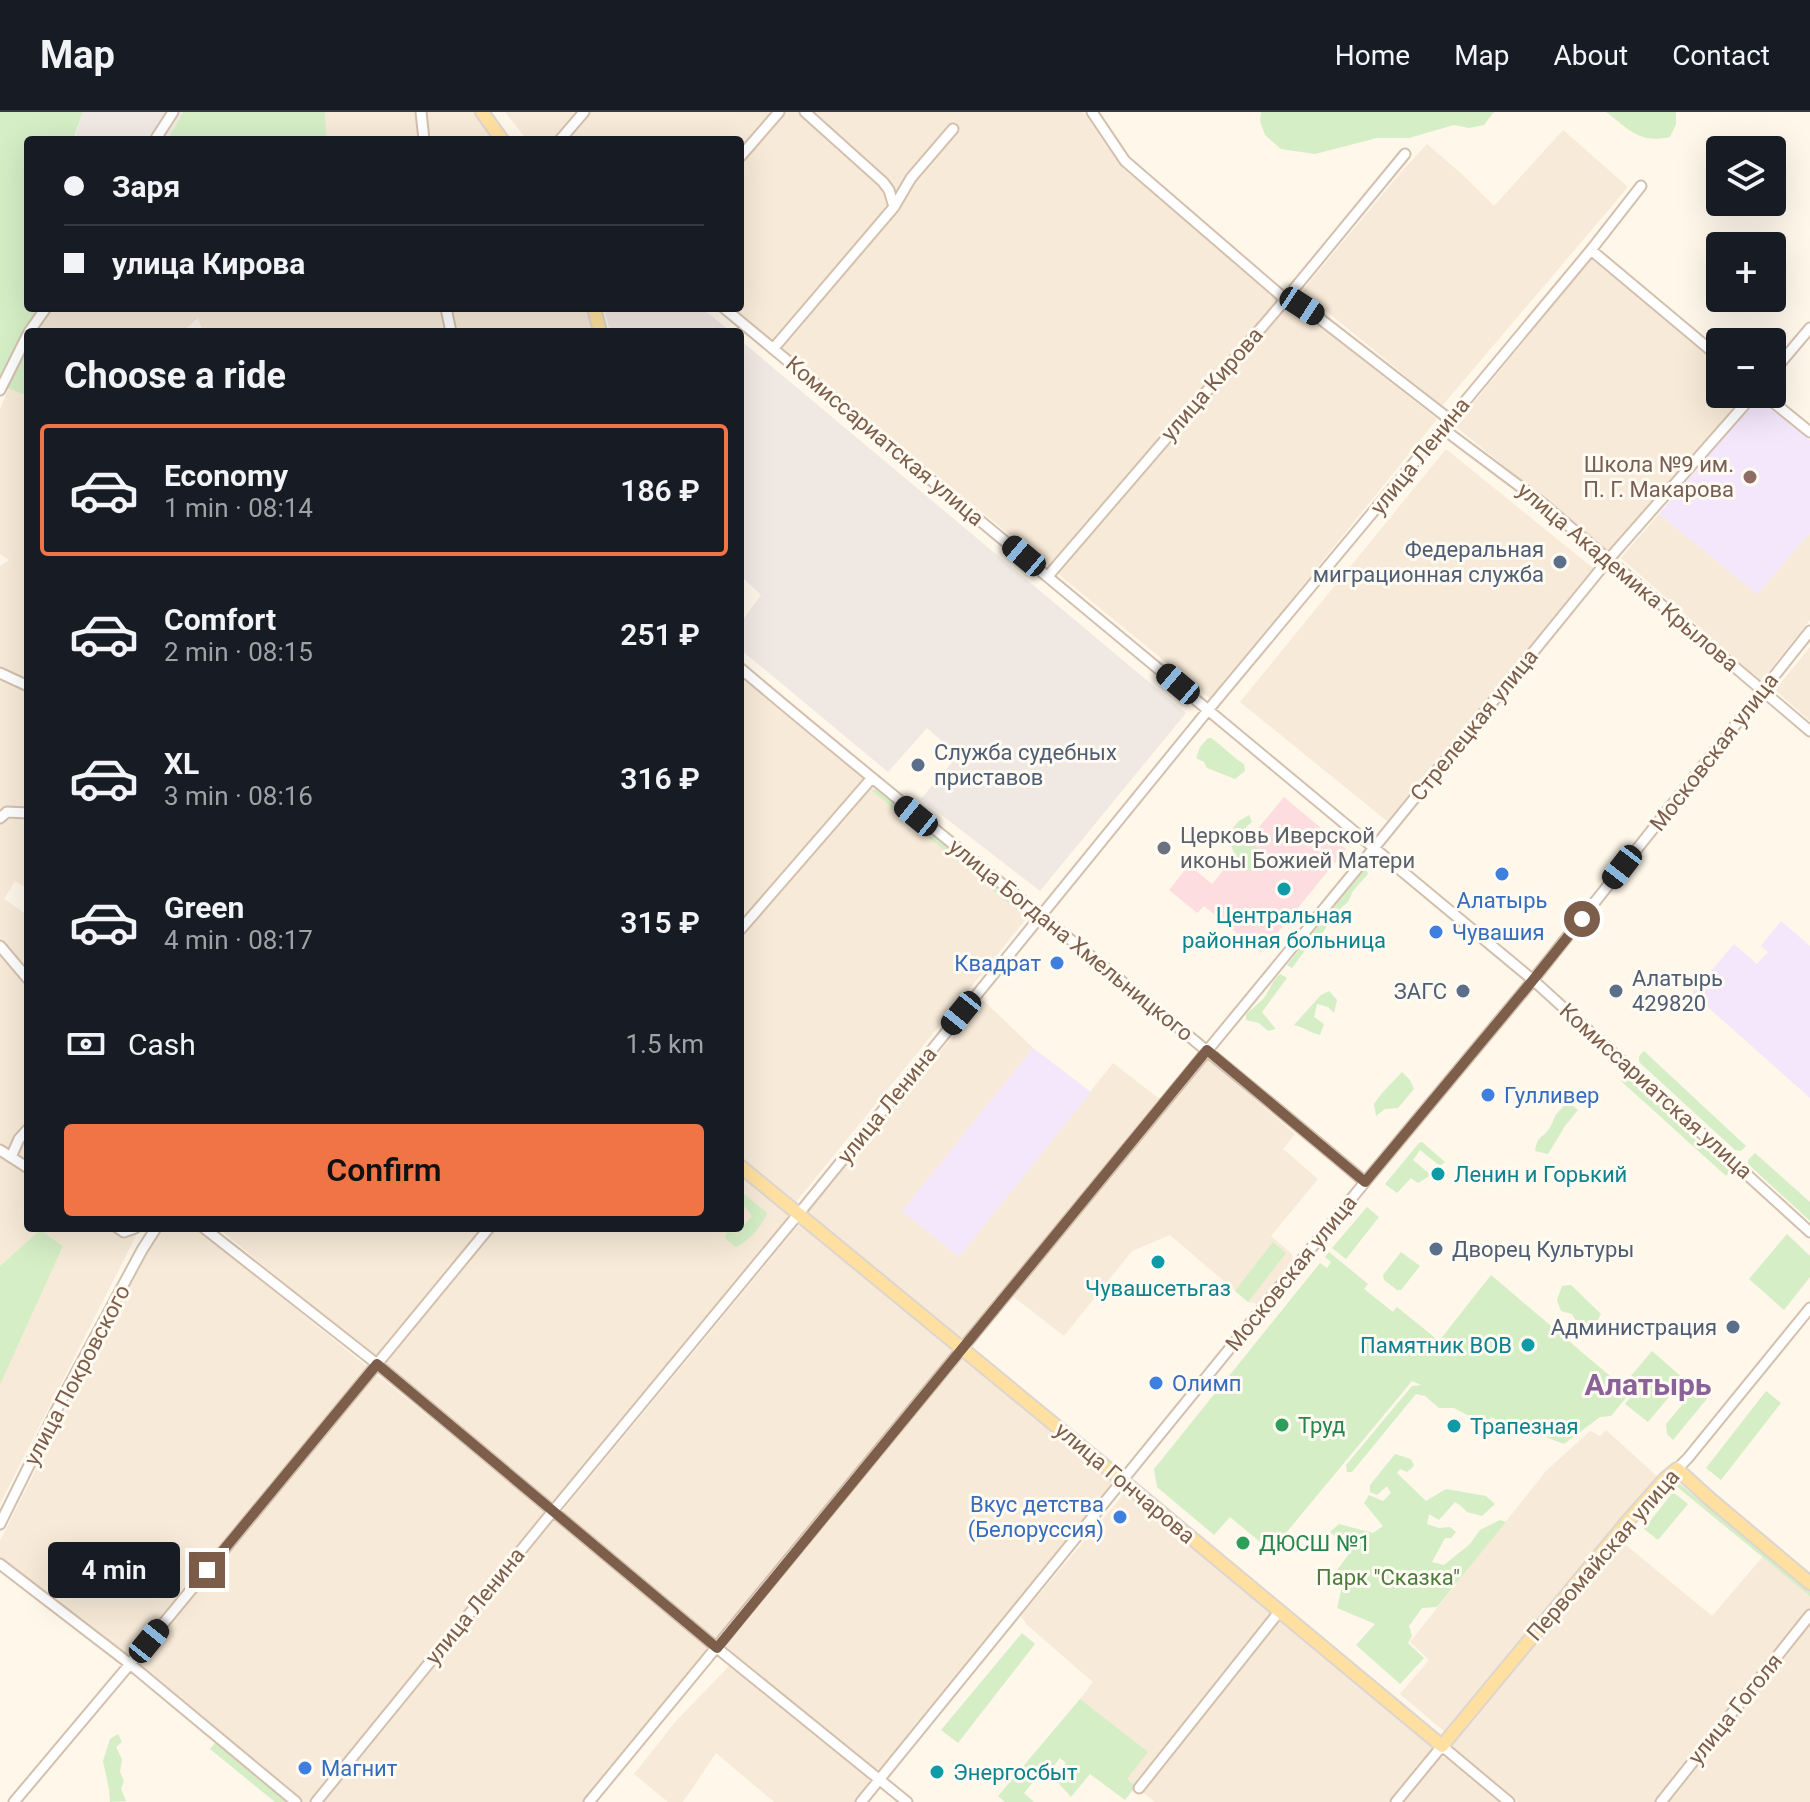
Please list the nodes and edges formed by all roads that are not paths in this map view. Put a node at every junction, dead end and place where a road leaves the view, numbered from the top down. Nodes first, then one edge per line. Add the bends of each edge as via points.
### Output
1 (173, 112) edge
2 (421, 112) edge
3 (482, 112) edge
4 (584, 112) edge
5 (779, 112) edge
6 (805, 112) edge
7 (1092, 112) edge
8 (953, 129) dead end
9 (158, 136) edge
10 (424, 136) edge
11 (499, 136) edge
12 (563, 136) edge
13 (744, 152) edge
14 (1405, 154) dead end
15 (1641, 186) dead end
16 (894, 207) junction
17 (1591, 250) junction
18 (1285, 299) junction
19 (729, 312) edge
20 (1810, 328) edge
21 (24, 341) edge
22 (1706, 346) edge
23 (773, 349) junction
24 (1786, 356) edge
25 (0, 390) edge
26 (1742, 408) edge
27 (1780, 408) edge
28 (1449, 419) junction
29 (1442, 428) junction
30 (1810, 432) edge
31 (1608, 560) junction
32 (1048, 576) junction
33 (1810, 631) edge
34 (744, 671) edge
35 (0, 673) edge
36 (24, 684) edge
37 (1763, 690) junction
38 (1209, 709) junction
39 (1810, 731) edge
40 (871, 779) junction
41 (24, 813) edge
42 (0, 818) edge
43 (1374, 848) junction
44 (1041, 917) junction
45 (744, 925) edge
46 (0, 946) edge
47 (24, 974) edge
48 (1533, 980) junction
49 (1207, 1050) junction
50 (24, 1133) edge
51 (0, 1150) edge
52 (11, 1157) junction
53 (24, 1165) edge
54 (744, 1169) edge
55 (1365, 1182) junction
56 (798, 1214) junction
57 (153, 1232) edge
58 (209, 1232) edge
59 (486, 1232) edge
60 (1810, 1232) edge
61 (1810, 1308) edge
62 (962, 1348) junction
63 (377, 1364) junction
64 (1677, 1469) junction
65 (1123, 1481) junction
66 (553, 1511) junction
67 (0, 1524) edge
68 (0, 1564) edge
69 (1810, 1583) edge
70 (1279, 1612) junction
71 (1810, 1615) edge
72 (717, 1648) junction
73 (130, 1664) junction
74 (1442, 1746) junction
75 (880, 1779) junction
76 (1139, 1788) dead end
77 (14, 1802) edge
78 (296, 1802) edge
79 (316, 1802) edge
80 (589, 1802) edge
81 (861, 1802) edge
82 (907, 1802) edge
83 (1396, 1802) edge
84 (1509, 1802) edge
85 (1661, 1802) edge

1 - 9 street
2 - 10 street
3 - 11 main road
4 - 12 street
5 - 13 street
6 - 16 street via 883,182
7 - 18 street via 1125,161
8 - 16 street
14 - 18 street, улица Кирова
15 - 17 street, улица Ленина
16 - 23 street
17 - 22 street
17 - 28 street, улица Ленина
18 - 28 street via 1319,318
18 - 32 street, улица Кирова
19 - 23 street, Комиссариатская улица
20 - 24 street
21 - 25 street
23 - 32 street, Комиссариатская улица
26 - 31 street, Стрелецкая улица
27 - 30 street
28 - 29 street, улица Ленина
29 - 31 street, улица Академика Крылова
29 - 38 street, улица Ленина
31 - 37 street, улица Академика Крылова
31 - 43 street, Стрелецкая улица
32 - 38 street, Комиссариатская улица
33 - 37 street, Московская улица
34 - 40 street, улица Богдана Хмельницкого
35 - 36 street
37 - 39 street, улица Академика Крылова
37 - 48 street, Московская улица
38 - 43 street, Комиссариатская улица
38 - 44 street, улица Ленина
40 - 44 street, улица Богдана Хмельницкого
40 - 45 street
41 - 42 street via 7,812
43 - 48 street, Комиссариатская улица
43 - 49 street, Стрелецкая улица
44 - 49 street, улица Богдана Хмельницкого
44 - 56 street, улица Ленина
46 - 47 street
48 - 55 street, Московская улица
48 - 60 street, Комиссариатская улица
49 - 55 street, улица Богдана Хмельницкого
49 - 62 street, Стрелецкая улица
50 - 52 street
51 - 52 street
52 - 53 street
54 - 56 main road, улица Гончарова
55 - 65 street, Московская улица
56 - 62 main road, улица Гончарова
56 - 66 street, улица Ленина
57 - 67 street, улица Покровского
58 - 63 street
59 - 63 street
61 - 64 street, Первомайская улица
62 - 65 main road, улица Гончарова
62 - 72 street, Стрелецкая улица
63 - 66 street
63 - 73 street
64 - 69 main road
64 - 74 main road, Первомайская улица
65 - 70 main road, улица Гончарова
65 - 75 street, Московская улица
66 - 72 street
66 - 79 street, улица Ленина
68 - 73 street
70 - 74 main road, улица Гончарова
70 - 76 street
71 - 85 street, улица Гоголя
72 - 75 street
72 - 80 street, Стрелецкая улица
73 - 77 street
73 - 78 street
74 - 83 street, Первомайская улица
74 - 84 street, улица Гончарова
75 - 81 street, Московская улица
75 - 82 street

